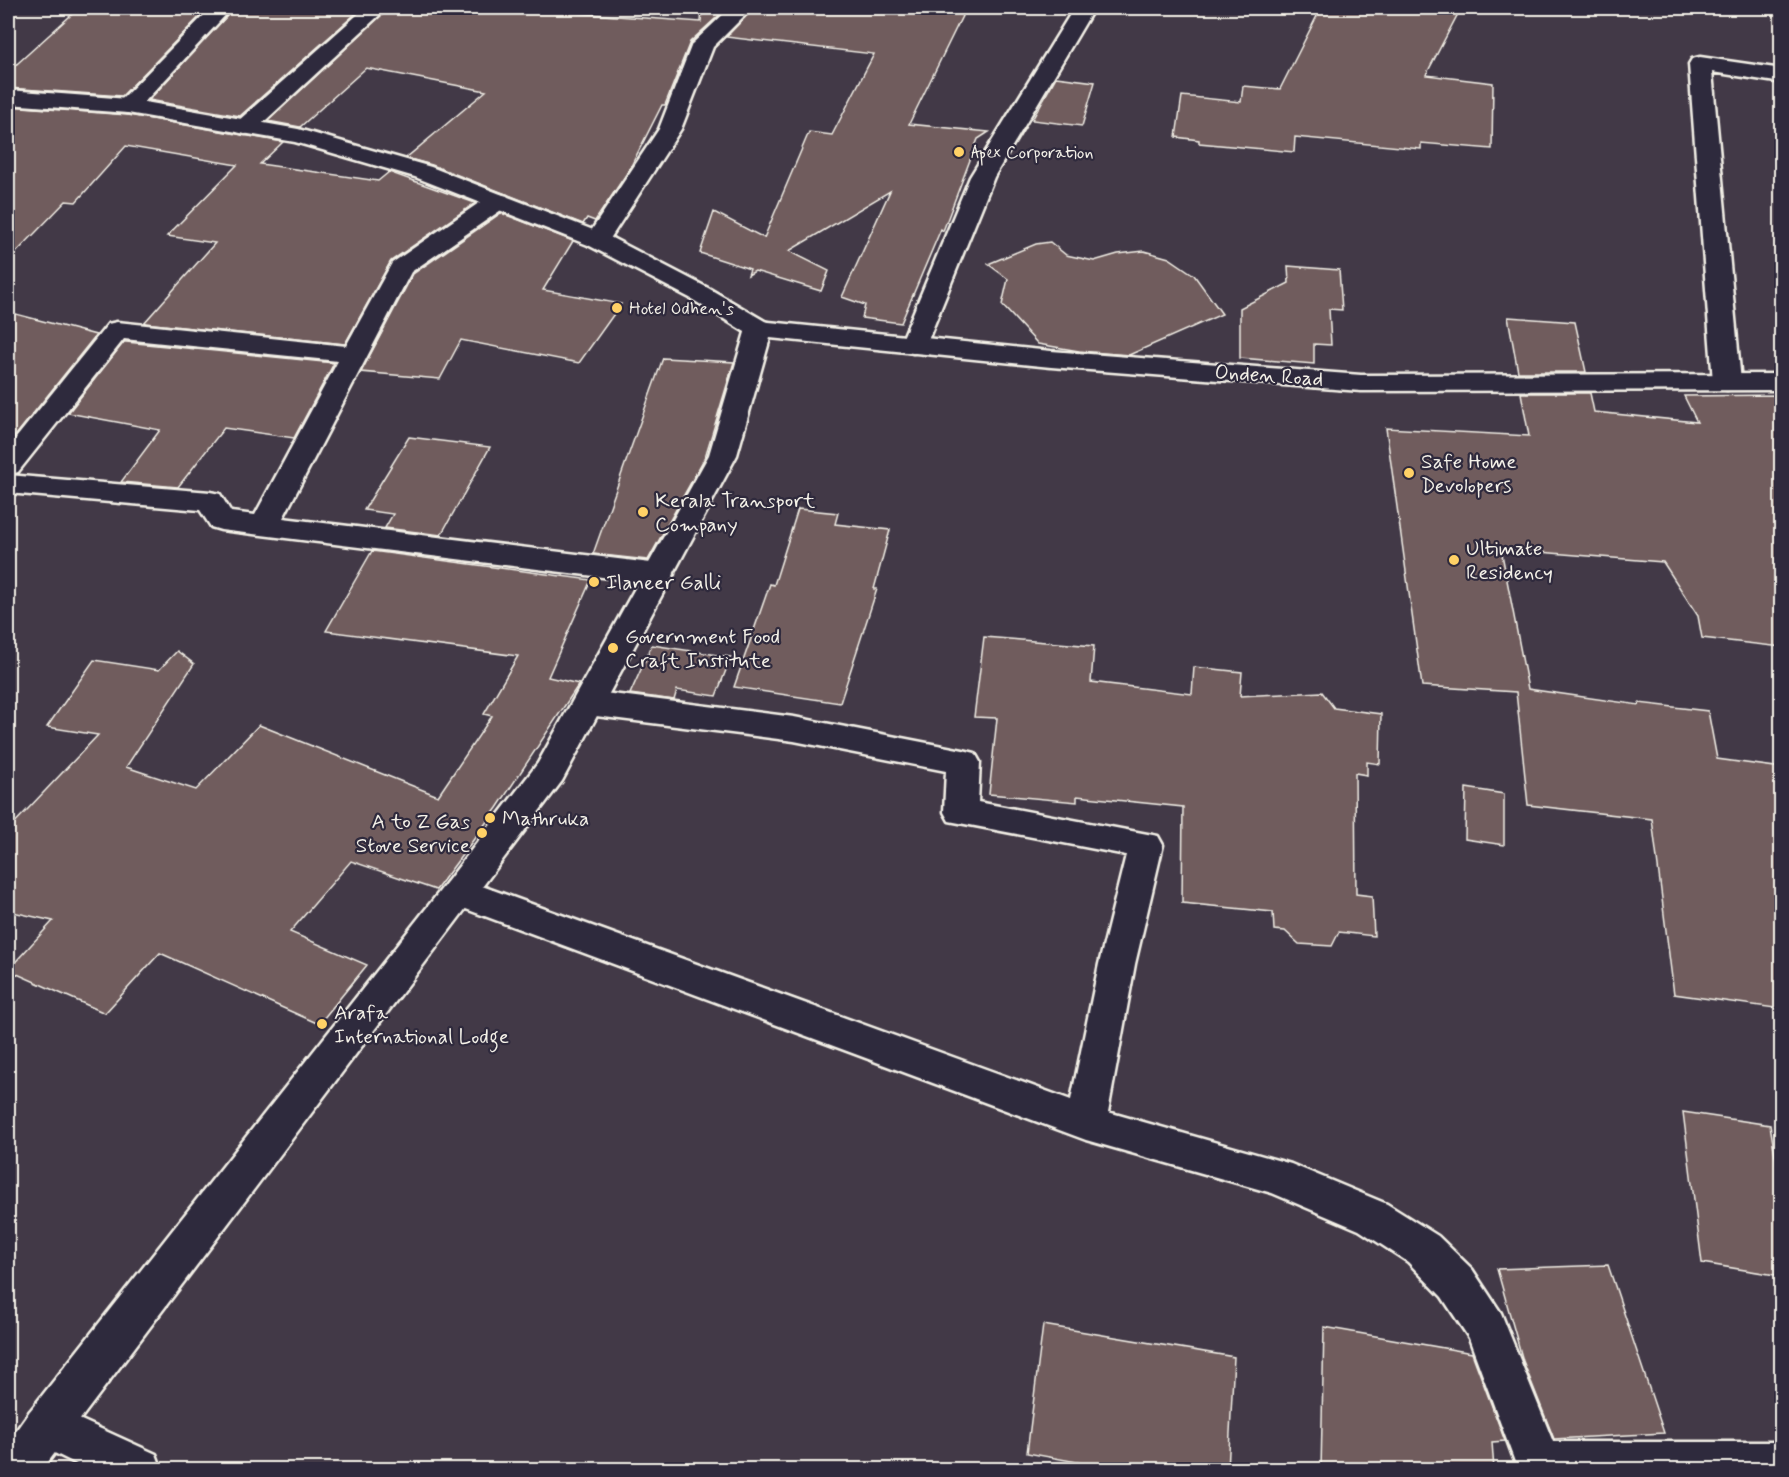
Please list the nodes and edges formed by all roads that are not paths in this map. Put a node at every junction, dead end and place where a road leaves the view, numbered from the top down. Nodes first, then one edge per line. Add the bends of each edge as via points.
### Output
1 (222, 8) edge
2 (377, 8) edge
3 (742, 8) edge
4 (1084, 8) edge
5 (1782, 76) edge
6 (8, 97) edge
7 (128, 106) junction
8 (246, 127) junction
9 (498, 201) junction
10 (597, 240) junction
11 (759, 329) junction
12 (913, 345) junction
13 (355, 355) junction
14 (1727, 382) junction
15 (1782, 382) edge
16 (8, 466) edge
17 (8, 484) edge
18 (264, 526) junction
19 (659, 574) junction
20 (588, 703) junction
21 (460, 892) junction
22 (1086, 1123) junction
23 (46, 1426) junction
24 (1782, 1465) edge
25 (1538, 1467) edge
26 (15, 1470) edge
27 (140, 1470) edge

1 - 7 street
2 - 8 street
3 - 10 street via 703,44 670,129
4 - 12 street via 982,177
5 - 14 street via 1700,64
6 - 7 street
7 - 8 street
8 - 9 street via 298,136 423,172
9 - 10 street
9 - 13 street via 401,268
10 - 11 street
11 - 12 street, Onden Road
11 - 19 street via 723,456
12 - 14 street, Onden Road via 1361,383
13 - 16 street via 117,330
13 - 18 street
14 - 15 street, Onden Road
17 - 18 street via 210,501 220,520
18 - 19 street
19 - 20 street
20 - 21 street via 550,772
20 - 22 street via 794,729 963,762 962,812 1146,845 1117,964
21 - 22 street
21 - 23 street
22 - 25 street via 1277,1177 1373,1217 1423,1249 1456,1282 1486,1327
23 - 26 street
23 - 27 street
24 - 25 street

